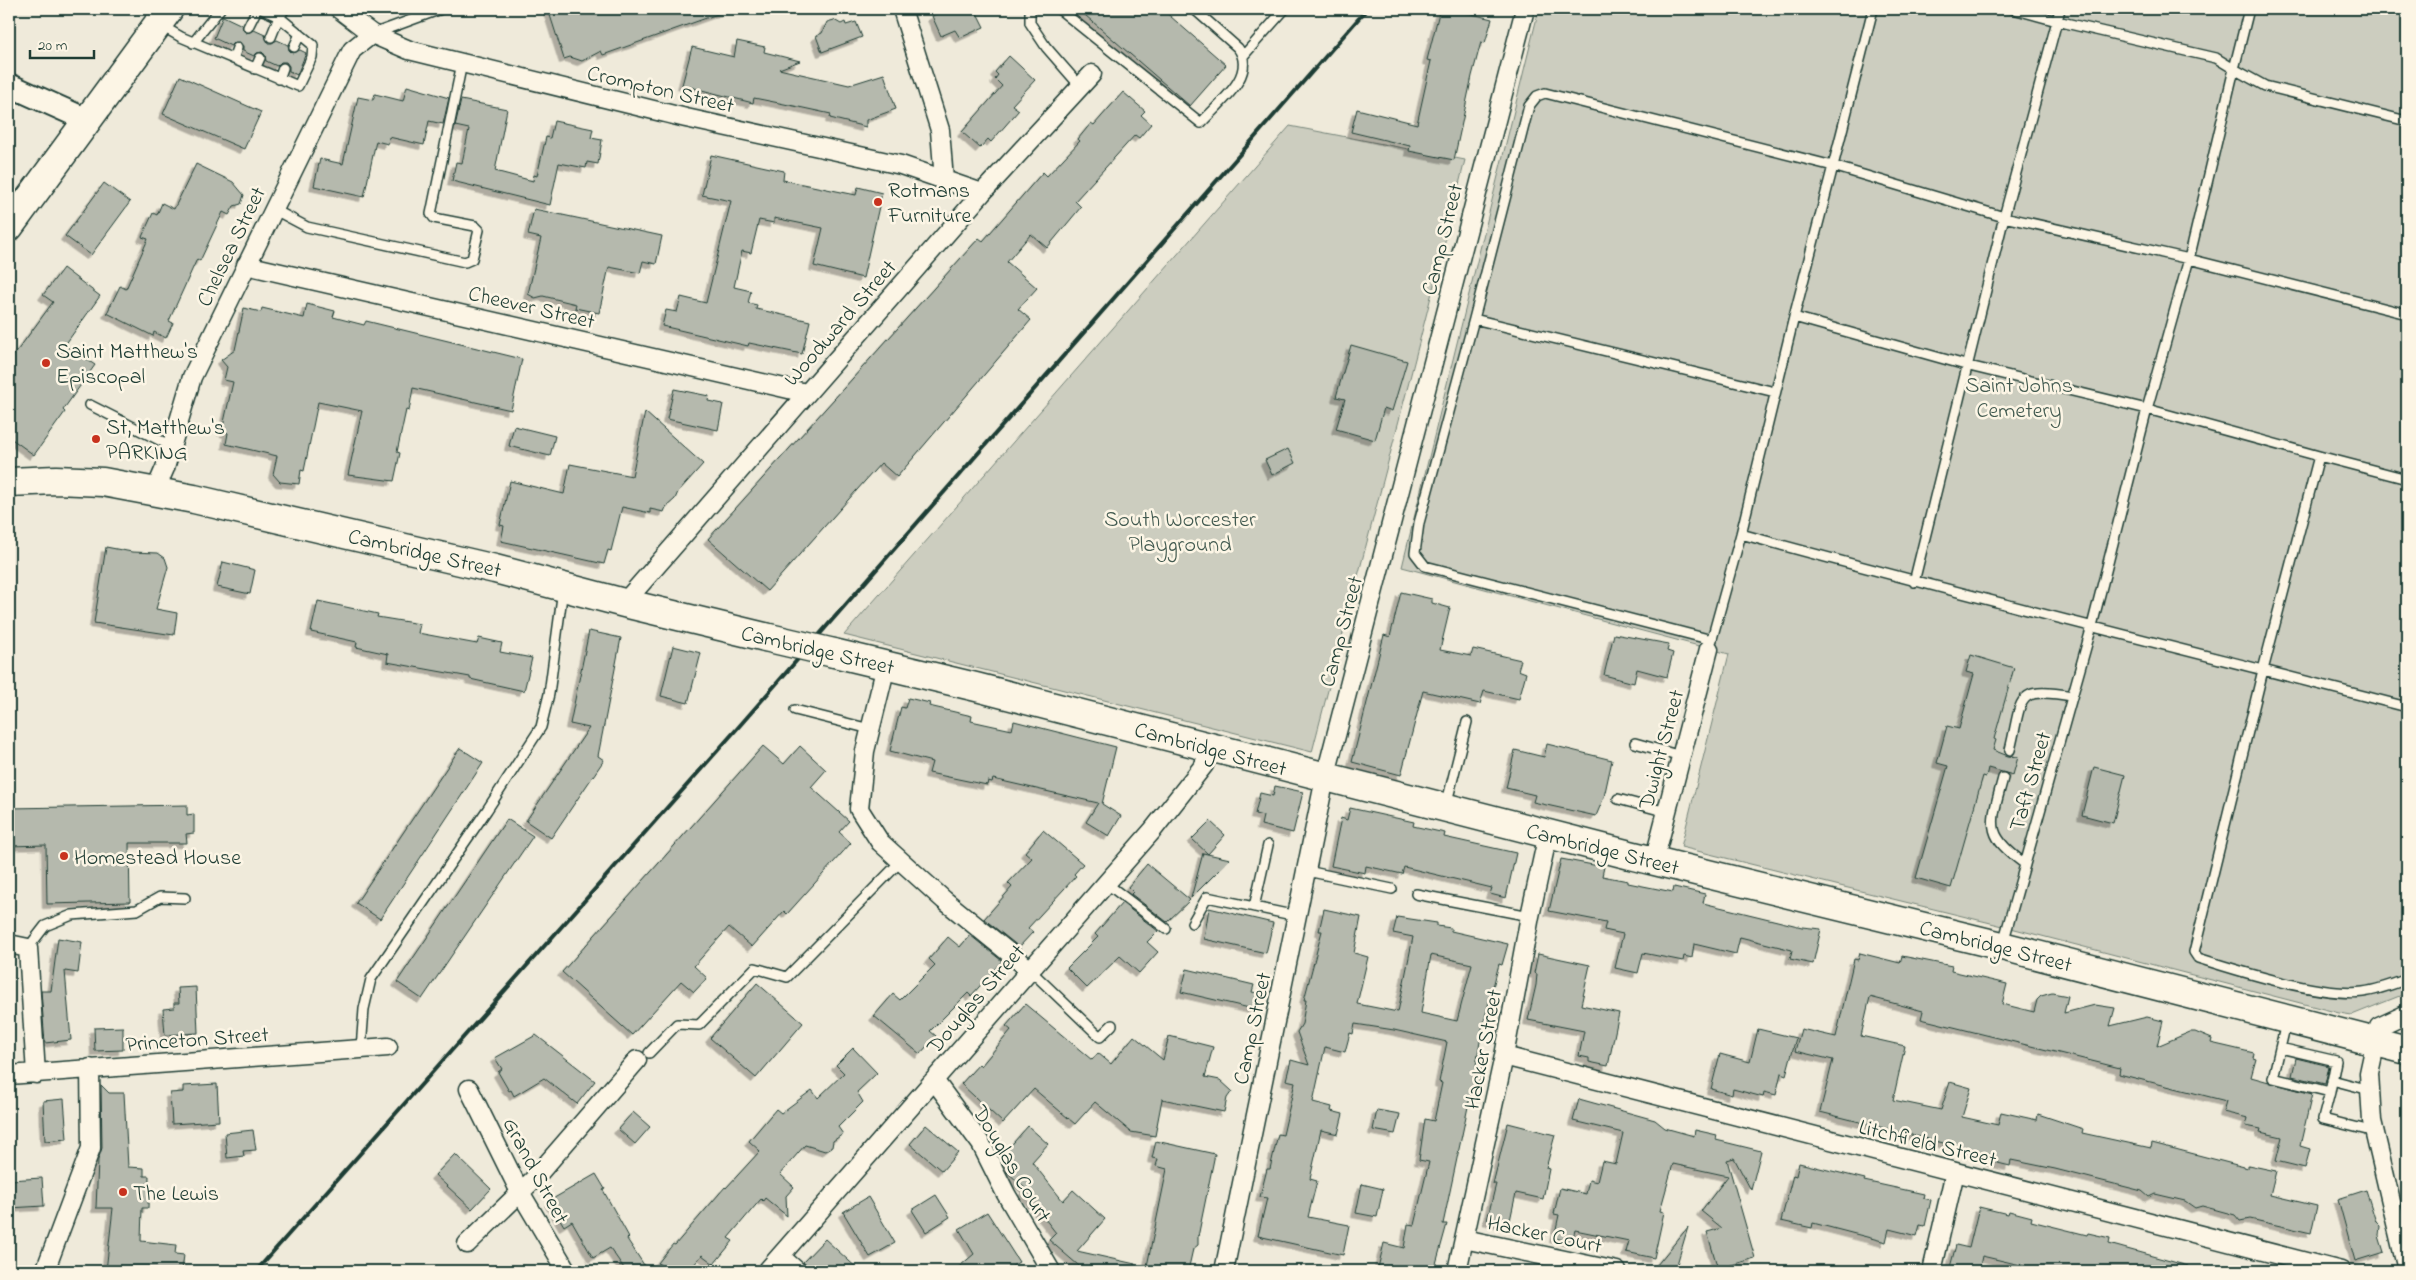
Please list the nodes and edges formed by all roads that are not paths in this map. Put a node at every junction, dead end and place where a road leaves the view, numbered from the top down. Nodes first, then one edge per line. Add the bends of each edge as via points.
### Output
1 (220, 9) edge
2 (257, 9) edge
3 (261, 9) edge
4 (285, 9) edge
5 (339, 9) edge
6 (441, 9) edge
7 (902, 9) edge
8 (1030, 9) edge
9 (1059, 9) edge
10 (1194, 9) edge
11 (1285, 9) edge
12 (1525, 9) edge
13 (1873, 9) edge
14 (2013, 9) edge
15 (2060, 9) edge
16 (2249, 9) edge
17 (163, 16) edge
18 (279, 17) junction
19 (2057, 21) junction
20 (248, 27) dead end
21 (300, 34) junction
22 (372, 34) junction
23 (271, 37) dead end
24 (193, 43) junction
25 (294, 47) dead end
26 (237, 48) dead end
27 (1244, 55) junction
28 (260, 58) dead end
29 (233, 59) junction
30 (462, 63) junction
31 (283, 68) dead end
32 (255, 69) junction
33 (2234, 69) junction
34 (279, 79) junction
35 (1086, 80) joint
36 (9, 85) edge
37 (87, 120) junction
38 (2407, 122) edge
39 (1833, 166) junction
40 (944, 180) junction
41 (982, 193) junction
42 (273, 209) junction
43 (2004, 217) junction
44 (9, 227) edge
45 (2189, 259) junction
46 (246, 265) junction
47 (2407, 314) edge
48 (1794, 317) junction
49 (1474, 319) junction
50 (1969, 366) junction
51 (806, 392) junction
52 (1775, 392) junction
53 (90, 405) dead end
54 (2148, 409) junction
55 (171, 446) junction
56 (2319, 456) junction
57 (2407, 479) edge
58 (9, 482) edge
59 (155, 491) junction
60 (1740, 534) junction
61 (1914, 582) junction
62 (563, 587) junction
63 (624, 603) junction
64 (2092, 626) junction
65 (1711, 644) junction
66 (886, 666) junction
67 (2263, 670) junction
68 (2072, 696) junction
69 (2407, 707) edge
70 (795, 710) dead end
71 (1467, 722) dead end
72 (870, 729) junction
73 (1635, 743) dead end
74 (1209, 748) junction
75 (2010, 750) dead end
76 (1681, 756) junction
77 (1325, 778) junction
78 (2003, 778) dead end
79 (1618, 799) dead end
80 (1446, 808) junction
81 (1667, 812) junction
82 (1548, 834) junction
83 (1268, 845) dead end
84 (901, 861) junction
85 (1654, 861) junction
86 (2025, 864) junction
87 (1307, 871) junction
88 (1106, 883) junction
89 (1392, 889) dead end
90 (1416, 894) dead end
91 (185, 898) dead end
92 (1254, 907) junction
93 (1297, 916) junction
94 (1530, 916) junction
95 (1192, 923) dead end
96 (1166, 929) dead end
97 (9, 944) edge
98 (2002, 946) junction
99 (28, 948) junction
100 (1030, 969) junction
101 (2407, 978) edge
102 (2407, 1014) edge
103 (2286, 1020) junction
104 (1112, 1024) dead end
105 (2374, 1043) junction
106 (388, 1047) dead end
107 (2280, 1048) junction
108 (361, 1049) junction
109 (2407, 1050) edge
110 (1504, 1056) junction
111 (643, 1057) joint
112 (90, 1068) junction
113 (36, 1074) junction
114 (9, 1076) edge
115 (934, 1080) junction
116 (2332, 1080) junction
117 (469, 1089) dead end
118 (2370, 1090) junction
119 (2330, 1092) junction
120 (2375, 1132) junction
121 (1955, 1172) junction
122 (520, 1192) junction
123 (1464, 1239) junction
124 (467, 1244) dead end
125 (780, 1256) junction
126 (2407, 1269) edge
127 (45, 1271) edge
128 (567, 1271) edge
129 (766, 1271) edge
130 (797, 1271) edge
131 (1051, 1271) edge
132 (1224, 1271) edge
133 (1457, 1271) edge
134 (1617, 1271) edge
135 (1932, 1271) edge
136 (2341, 1271) edge
137 (2398, 1271) edge

1 - 24 lane
2 - 20 lane
3 - 18 lane
4 - 18 lane
5 - 22 street, Crompton Street
6 - 22 lane
7 - 40 street via 940,130
8 - 35 lane via 1030,23 1046,47
9 - 27 lane via 1201,123 1240,80 1245,66
10 - 27 lane
11 - 27 lane
12 - 77 street, Camp Street
13 - 39 lane
14 - 19 lane
15 - 19 lane
16 - 33 lane, Taft Street
17 - 24 lane
17 - 37 main road
18 - 21 lane
18 - 23 lane
19 - 33 lane via 2216,58
19 - 43 lane
21 - 25 lane
21 - 34 lane via 313,45 312,57 298,86
22 - 30 street, Crompton Street via 409,50
22 - 42 street, Chelsea Street via 352,50
24 - 29 lane
26 - 29 lane
28 - 32 lane
29 - 32 lane
30 - 40 street, Crompton Street via 686,118 901,165
30 - 42 lane via 431,214 434,218 475,226 479,230 472,259 465,262 307,227
31 - 34 lane
32 - 34 lane
33 - 38 lane via 2265,86
33 - 45 lane, Taft Street
35 - 41 street, Woodward Street
36 - 37 street
37 - 44 main road
39 - 43 lane
39 - 48 lane
39 - 49 lane via 1585,102 1545,93 1537,96 1529,106
40 - 41 street, Crompton Street
41 - 51 street, Woodward Street
42 - 46 street, Chelsea Street
43 - 45 lane
43 - 50 lane
45 - 47 lane
45 - 54 lane, Taft Street
46 - 51 street, Cheever Street
46 - 55 street, Chelsea Street via 192,377
48 - 50 lane
48 - 52 lane
49 - 52 lane
49 - 65 lane via 1419,523 1415,553 1424,566
50 - 54 lane
50 - 61 lane
51 - 63 street, Woodward Street
52 - 60 lane
53 - 55 lane
54 - 56 lane
54 - 64 lane, Taft Street
55 - 59 street, Chelsea Street
56 - 57 lane
56 - 67 lane
58 - 59 main road, Cambridge Street via 103,482
59 - 62 main road, Cambridge Street
60 - 61 lane
60 - 65 lane
61 - 64 lane
62 - 63 main road, Cambridge Street
62 - 108 lane via 549,694 541,727 371,979 364,1009
63 - 66 main road, Cambridge Street, bridge
64 - 67 lane
64 - 68 lane, Taft Street
65 - 76 street, Dwight Street
66 - 72 street
66 - 74 main road, Cambridge Street
67 - 69 lane
67 - 101 lane via 2194,952 2198,958 2213,963 2340,992 2364,992
68 - 75 lane via 2042,691 2030,693 2023,700
68 - 86 lane, Taft Street
70 - 72 lane
71 - 80 lane
72 - 84 street via 859,809 880,842
73 - 76 lane
74 - 77 main road, Cambridge Street
74 - 88 street, Douglas Street via 1204,765 1191,783
76 - 81 street, Dwight Street
77 - 80 main road, Cambridge Street
77 - 87 street, Camp Street
78 - 86 lane via 1992,828 2008,852
79 - 81 lane
80 - 82 main road, Cambridge Street
81 - 85 street, Dwight Street
82 - 85 main road, Cambridge Street
82 - 94 street, Hacker Street
83 - 92 lane
84 - 100 street
84 - 111 lane via 787,977 755,968 699,1024 677,1024
85 - 98 main road, Cambridge Street
86 - 98 lane, Taft Street
87 - 89 lane
87 - 93 street, Camp Street
88 - 96 lane
88 - 100 street, Douglas Street
90 - 94 lane
91 - 99 lane via 160,898 136,910 72,915 45,926
92 - 93 lane
92 - 95 lane via 1206,897
93 - 132 street, Camp Street
94 - 110 street, Hacker Street
97 - 99 street
98 - 103 main road, Cambridge Street
99 - 113 street
100 - 104 lane via 1100,1037
100 - 115 street, Douglas Street
102 - 105 street via 2379,1027
103 - 105 main road, Cambridge Street
103 - 107 lane
105 - 109 main road, Cambridge Street
105 - 118 street
106 - 108 street, Princeton Street
107 - 116 lane via 2336,1061
107 - 119 lane via 2273,1078
108 - 112 street, Princeton Street
110 - 121 street, Litchfield Street
110 - 123 street, Hacker Street
111 - 122 street
112 - 113 street, Princeton Street
112 - 127 street via 91,1148
113 - 114 street, Princeton Street
115 - 125 street, Douglas Street
115 - 131 street, Douglas Court via 981,1144
116 - 118 lane
116 - 119 lane
117 - 122 street, Grand Street
118 - 120 street
119 - 120 lane via 2323,1119
120 - 126 street
121 - 135 street
121 - 136 street, Litchfield Street
122 - 124 street
122 - 128 street, Grand Street
123 - 133 street, Hacker Street
123 - 134 street, Hacker Court
125 - 129 street, Douglas Street
125 - 130 street
126 - 137 street

